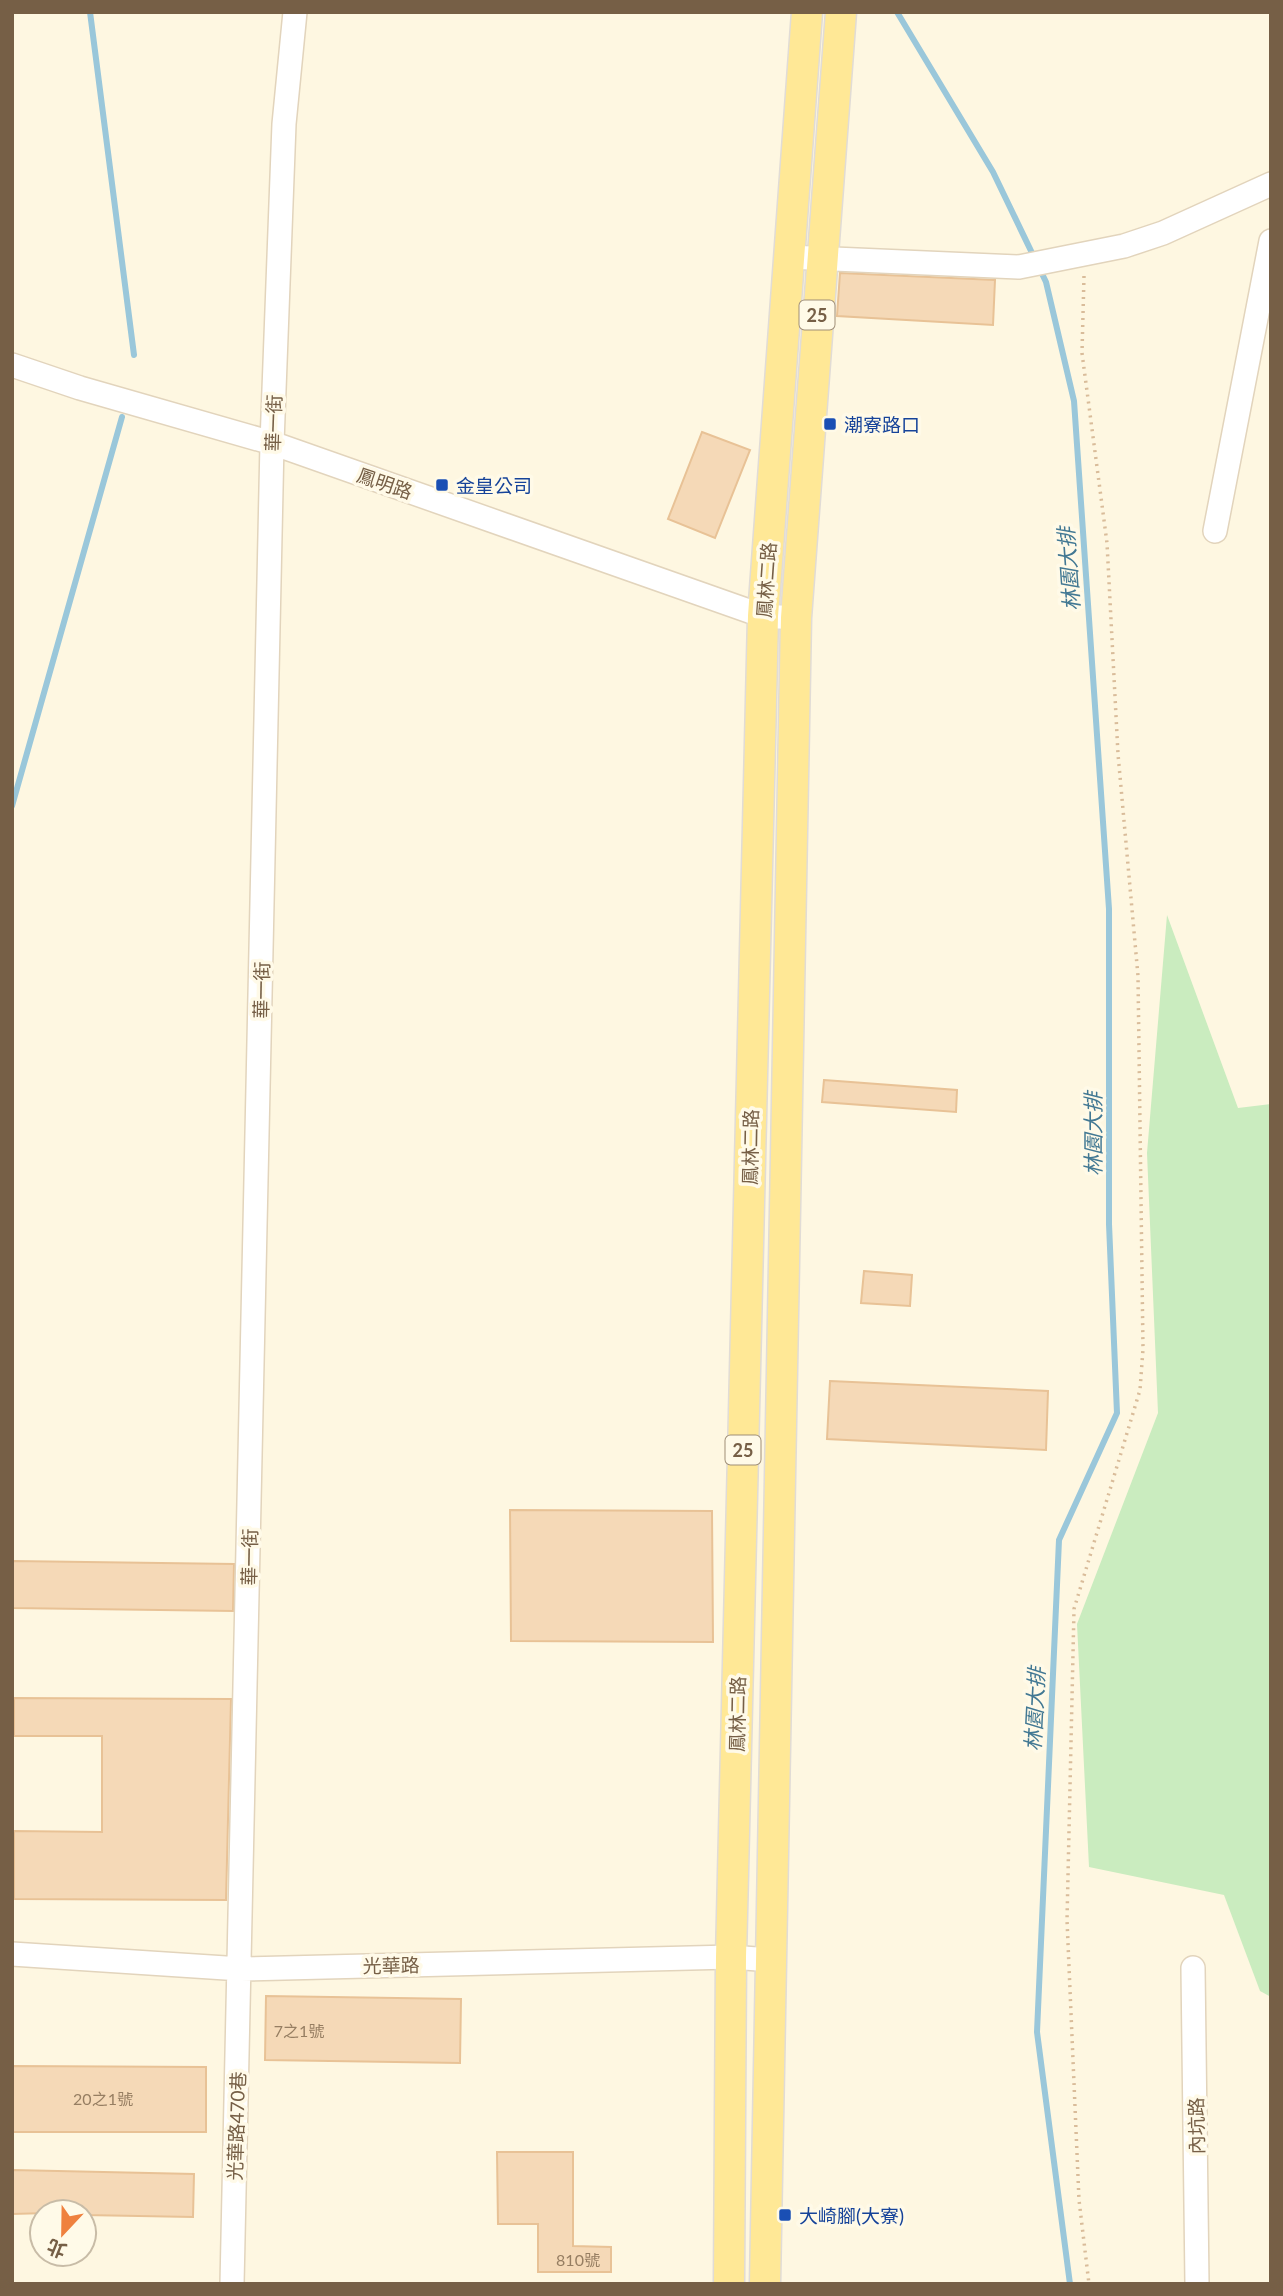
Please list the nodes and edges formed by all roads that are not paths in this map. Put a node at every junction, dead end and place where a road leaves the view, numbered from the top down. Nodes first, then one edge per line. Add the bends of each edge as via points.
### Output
1 (295, 12) edge
2 (807, 12) edge
3 (841, 12) edge
4 (1271, 184) edge
5 (1271, 241) edge
6 (788, 257) junction
7 (821, 258) junction
8 (12, 365) edge
9 (272, 443) junction
10 (1215, 531) dead end
11 (763, 616) junction
12 (796, 618) junction
13 (12, 1954) edge
14 (731, 1957) junction
15 (770, 1960) junction
16 (1193, 1968) dead end
17 (241, 1969) junction
18 (232, 2284) edge
19 (729, 2284) edge
20 (765, 2284) edge
21 (1197, 2284) edge

1 - 9 street, 華一街 via 284,124
2 - 6 main road, 鳳林二路 / 25
3 - 7 main road, 鳳林二路 / 25
4 - 7 street via 1124,246 1019,267
5 - 10 street
6 - 7 street
6 - 11 main road, 鳳林二路 / 25
7 - 12 main road, 鳳林二路 / 25
8 - 9 street, 鳳明路
9 - 11 street, 鳳明路
9 - 17 street, 華一街
11 - 12 street, 鳳明路
11 - 14 main road, 鳳林二路 / 25
12 - 15 main road, 鳳林二路 / 25
13 - 17 street, 光華路
14 - 15 street, 光華路
14 - 17 street, 光華路
14 - 19 main road, 鳳林二路 / 25
15 - 20 main road, 鳳林二路 / 25
16 - 21 street, 內坑路
17 - 18 street, 光華路470巷

